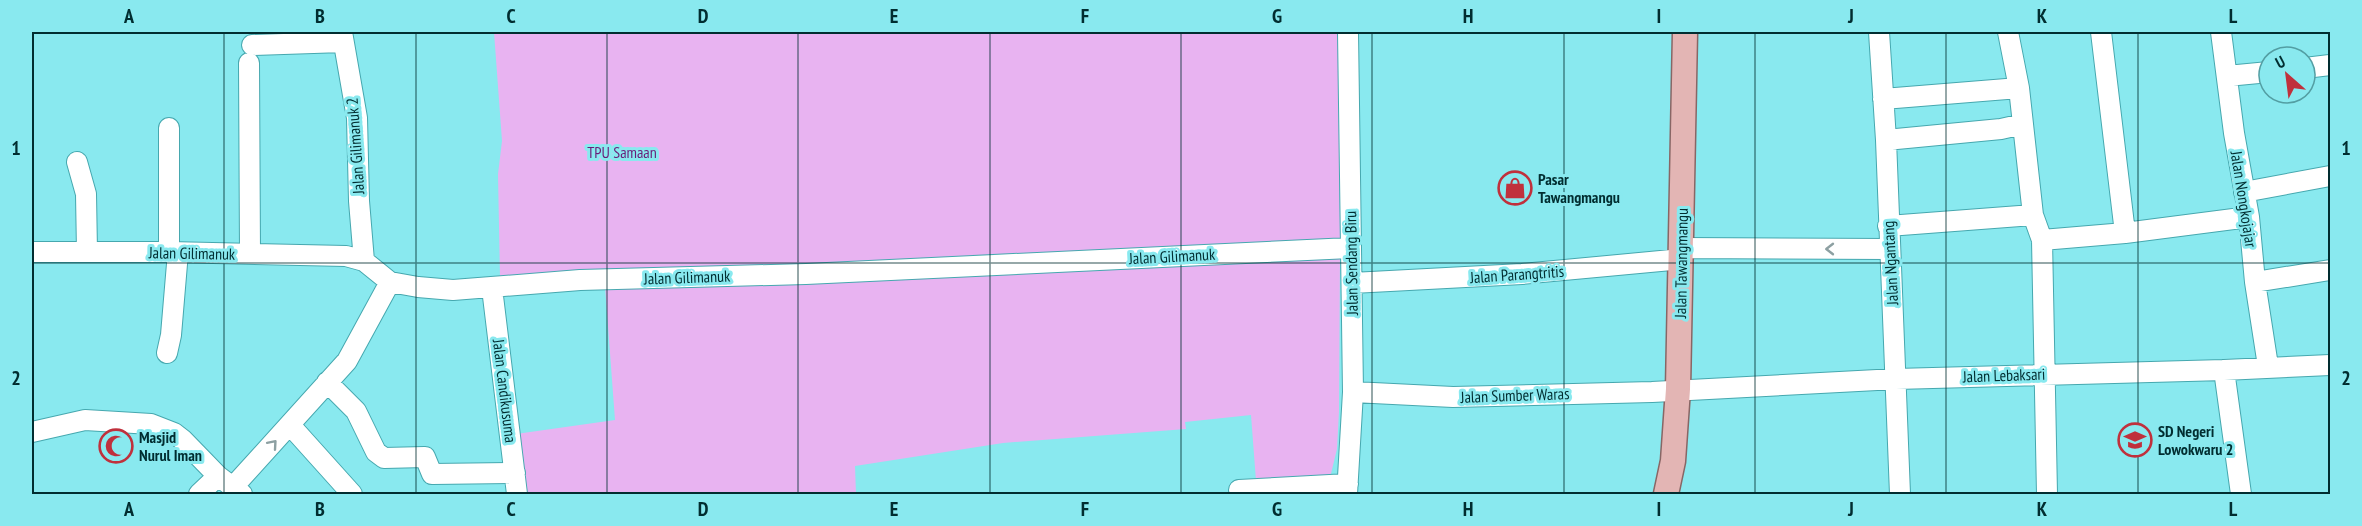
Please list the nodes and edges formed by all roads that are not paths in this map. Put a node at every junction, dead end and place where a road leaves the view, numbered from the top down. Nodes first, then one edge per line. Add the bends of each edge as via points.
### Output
1 (1348, 32) edge
2 (1685, 32) edge
3 (1879, 32) edge
4 (2008, 32) edge
5 (2101, 32) edge
6 (2221, 32) edge
7 (343, 37) edge
8 (2257, 73) edge
9 (2227, 76) junction
10 (2019, 88) junction
11 (1883, 99) junction
12 (2023, 124) junction
13 (170, 128) dead end
14 (1886, 140) junction
15 (77, 162) dead end
16 (2331, 176) edge
17 (2244, 192) junction
18 (2033, 215) junction
19 (2249, 217) junction
20 (1888, 226) junction
21 (2125, 233) junction
22 (2042, 240) junction
23 (1350, 248) junction
24 (1889, 249) junction
25 (32, 252) edge
26 (87, 252) junction
27 (174, 252) junction
28 (250, 254) junction
29 (1682, 254) junction
30 (364, 261) junction
31 (2331, 270) edge
32 (390, 282) junction
33 (2255, 282) junction
34 (1352, 283) junction
35 (492, 288) junction
36 (167, 353) dead end
37 (2331, 364) edge
38 (2268, 366) junction
39 (2224, 370) junction
40 (2043, 373) junction
41 (1896, 379) junction
42 (327, 382) junction
43 (1678, 389) junction
44 (1353, 392) junction
45 (290, 425) junction
46 (32, 432) edge
47 (515, 473) junction
48 (231, 486) edge
49 (1348, 489) edge
50 (1239, 490) dead end
51 (199, 495) edge
52 (352, 495) edge
53 (517, 495) edge
54 (1666, 495) edge
55 (1900, 495) edge
56 (2047, 495) edge
57 (2241, 495) edge

1 - 23 street, Jalan Sendang Biru
2 - 29 main road, Jalan Tawangmangu
3 - 11 street, Jalan Ngantang
4 - 10 street
5 - 21 street
6 - 9 street, Jalan Nongkojajar
7 - 28 street via 250,54
7 - 30 street, Jalan Gilimanuk 2 via 357,118 358,201
8 - 9 street
9 - 17 street, Jalan Nongkojajar
10 - 11 street
10 - 12 street
11 - 14 street, Jalan Ngantang
12 - 14 street
12 - 18 street
13 - 27 street
14 - 20 street, Jalan Ngantang
15 - 26 street via 86,194
16 - 17 street
17 - 19 street, Jalan Nongkojajar
18 - 20 street
18 - 22 street
19 - 21 street
19 - 33 street, Jalan Nongkojajar
20 - 24 street, Jalan Ngantang
21 - 22 street
22 - 40 street
23 - 34 street, Jalan Sendang Biru
23 - 35 street, Jalan Gilimanuk via 806,274 580,280
24 -> 29 street, Jalan Parangtritis
24 - 41 street, Jalan Ngantang
25 - 26 street, Jalan Gilimanuk
26 - 27 street, Jalan Gilimanuk
27 - 28 street, Jalan Gilimanuk
27 - 36 street
28 - 30 street, Jalan Gilimanuk via 332,255
29 - 34 street, Jalan Parangtritis via 1522,274
29 - 43 main road, Jalan Tawangmangu
30 - 32 street, Jalan Gilimanuk
31 - 33 street
32 - 35 street, Jalan Gilimanuk via 418,288
32 - 42 street via 347,361
33 - 38 street, Jalan Nongkojajar
34 - 44 street, Jalan Sendang Biru
35 - 47 street, Jalan Candikusuma
37 - 38 street, Jalan Lebaksari
38 - 39 street, Jalan Lebaksari
39 - 40 street, Jalan Lebaksari
39 - 57 street
40 - 41 street, Jalan Lebaksari
40 - 56 street
41 - 43 street, Jalan Lebaksari
41 - 55 street, Jalan Ngantang
42 - 45 street
42 - 47 street via 356,411 379,456 425,457 432,474
43 - 44 street, Jalan Sumber Waras via 1454,397
43 - 54 main road, Jalan Tawangmangu
44 - 49 street, Jalan Sendang Biru
48 -> 45 street
45 - 52 street
46 - 48 street via 85,420 151,424 174,433
47 - 53 street, Jalan Candikusuma
48 - 51 street
49 - 50 street

